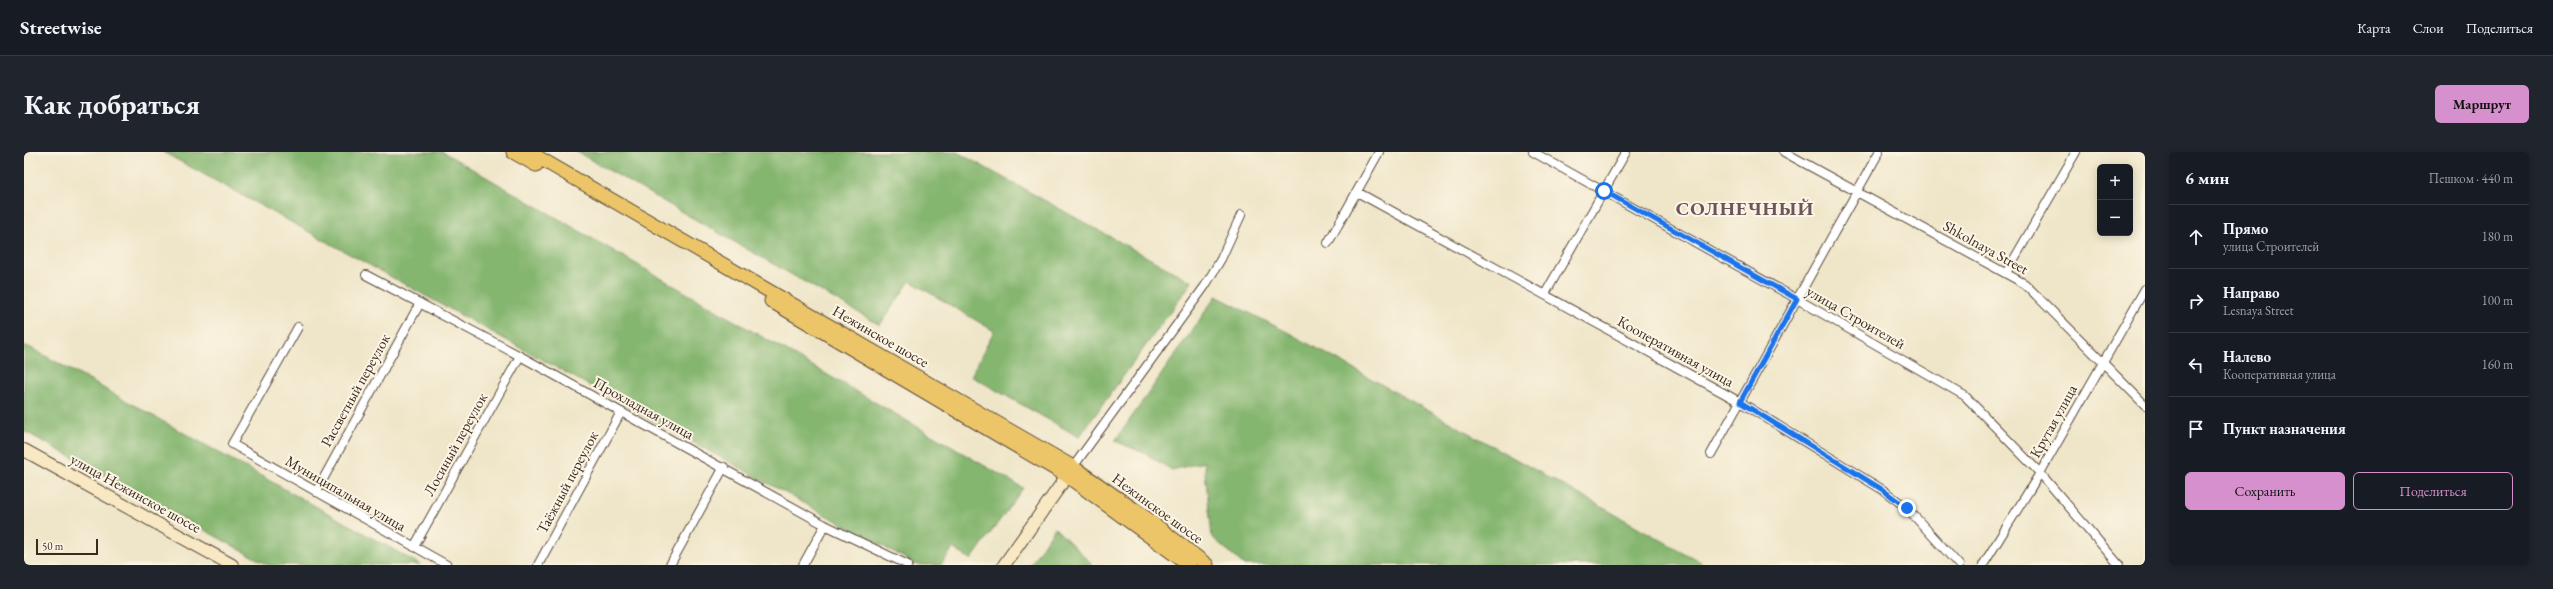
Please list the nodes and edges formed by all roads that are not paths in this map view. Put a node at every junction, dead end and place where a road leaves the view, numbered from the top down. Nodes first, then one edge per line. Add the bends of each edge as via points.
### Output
1 (513, 152) edge
2 (529, 152) edge
3 (1379, 152) edge
4 (1533, 152) edge
5 (1626, 152) edge
6 (1784, 152) edge
7 (1878, 152) edge
8 (2076, 152) edge
9 (1604, 191) junction
10 (1857, 191) junction
11 (1357, 192) junction
12 (1241, 215) dead end
13 (1328, 243) dead end
14 (2006, 273) junction
15 (366, 275) dead end
16 (2145, 289) edge
17 (1545, 294) junction
18 (1797, 299) junction
19 (420, 303) junction
20 (298, 327) dead end
21 (520, 356) junction
22 (2103, 361) junction
23 (1740, 402) junction
24 (2145, 405) edge
25 (621, 412) junction
26 (24, 450) edge
27 (1711, 454) dead end
28 (724, 468) junction
29 (1070, 471) junction
30 (2040, 473) junction
31 (316, 492) junction
32 (825, 525) junction
33 (414, 547) junction
34 (232, 565) edge
35 (447, 565) edge
36 (538, 565) edge
37 (670, 565) edge
38 (803, 565) edge
39 (908, 565) edge
40 (1004, 565) edge
41 (1188, 565) edge
42 (1207, 565) edge
43 (1959, 565) edge
44 (1983, 565) edge
45 (2120, 565) edge

1 - 29 main road, Нежинское шоссе via 990,428
2 - 29 main road, Нежинское шоссе
3 - 11 street
4 - 9 street, улица Строителей
5 - 9 street
6 - 10 street, Shkolnaya Street
7 - 10 street
8 - 14 street
9 - 17 street
9 - 18 street, улица Строителей
10 - 14 street, Shkolnaya Street
10 - 18 street
11 - 13 street
11 - 17 street, Кооперативная улица
12 - 29 street via 1221,259 1205,286
14 - 22 street, Shkolnaya Street via 2025,284
15 - 19 street, Прохладная улица
16 - 22 street, Крутая улица
17 - 23 street, Кооперативная улица
18 - 23 street
18 - 30 street, улица Строителей via 1965,396
19 - 21 street, Прохладная улица
19 - 31 street, Рассветный переулок
20 - 31 street, Муниципальная улица via 232,444
21 - 25 street, Прохладная улица
21 - 33 street, Лосиный переулок
22 - 24 street, Shkolnaya Street
22 - 30 street, Крутая улица
23 - 27 street
23 - 43 street, Кооперативная улица via 1883,490 1907,508
25 - 28 street, Прохладная улица
25 - 36 street, Таёжный переулок
26 - 34 main road, улица Нежинское шоссе
28 - 32 street, Прохладная улица
28 - 37 street
29 - 40 main road
29 - 41 main road, Нежинское шоссе
29 - 42 main road, Нежинское шоссе via 1146,517
30 - 44 street, Крутая улица
30 - 45 street, улица Строителей
31 - 33 street, Муниципальная улица
32 - 38 street
32 - 39 street, Прохладная улица via 878,548
33 - 35 street, Муниципальная улица

